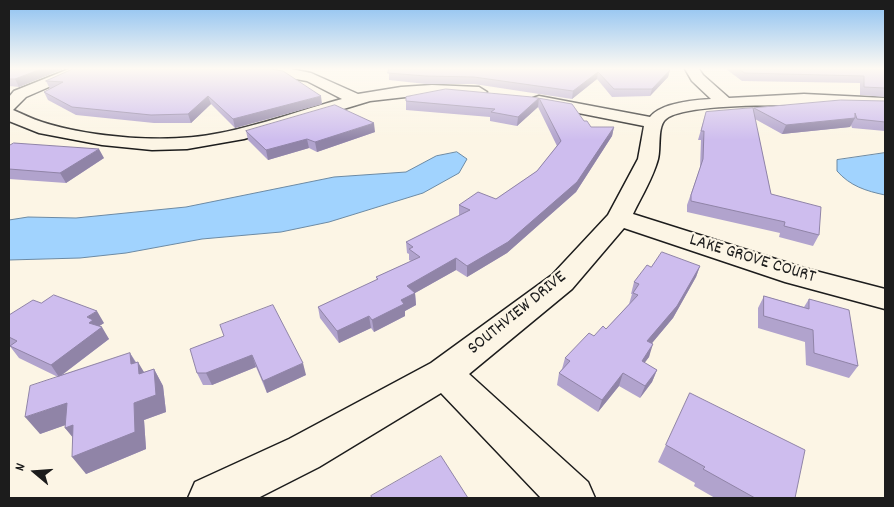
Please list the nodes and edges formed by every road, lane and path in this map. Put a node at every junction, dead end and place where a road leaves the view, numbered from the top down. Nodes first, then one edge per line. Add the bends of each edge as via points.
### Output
1 (24, 93) edge
2 (342, 93) edge
3 (404, 93) edge
4 (481, 93) edge
5 (713, 93) edge
6 (493, 94) edge
7 (528, 99) edge
8 (357, 100) junction
9 (725, 103) junction
10 (885, 103) edge
11 (11, 115) edge
12 (654, 123) junction
13 (619, 218) junction
14 (885, 299) edge
15 (444, 373) junction
16 (211, 498) edge
17 (572, 498) edge

1 - 11 street
2 - 8 street
3 - 8 street
4 - 6 street
5 - 9 street
7 - 12 street
8 - 11 street via 219,139 170,144 115,141 61,132
9 - 10 street via 804,100
9 - 12 street via 676,108 662,114
12 - 13 street, SOUTHVIEW DRIVE via 648,158
13 - 14 street, LAKE GROVE COURT via 795,275
13 - 15 street, SOUTHVIEW DRIVE via 562,282
15 - 16 street, SOUTHVIEW DRIVE via 304,453
15 - 17 street

